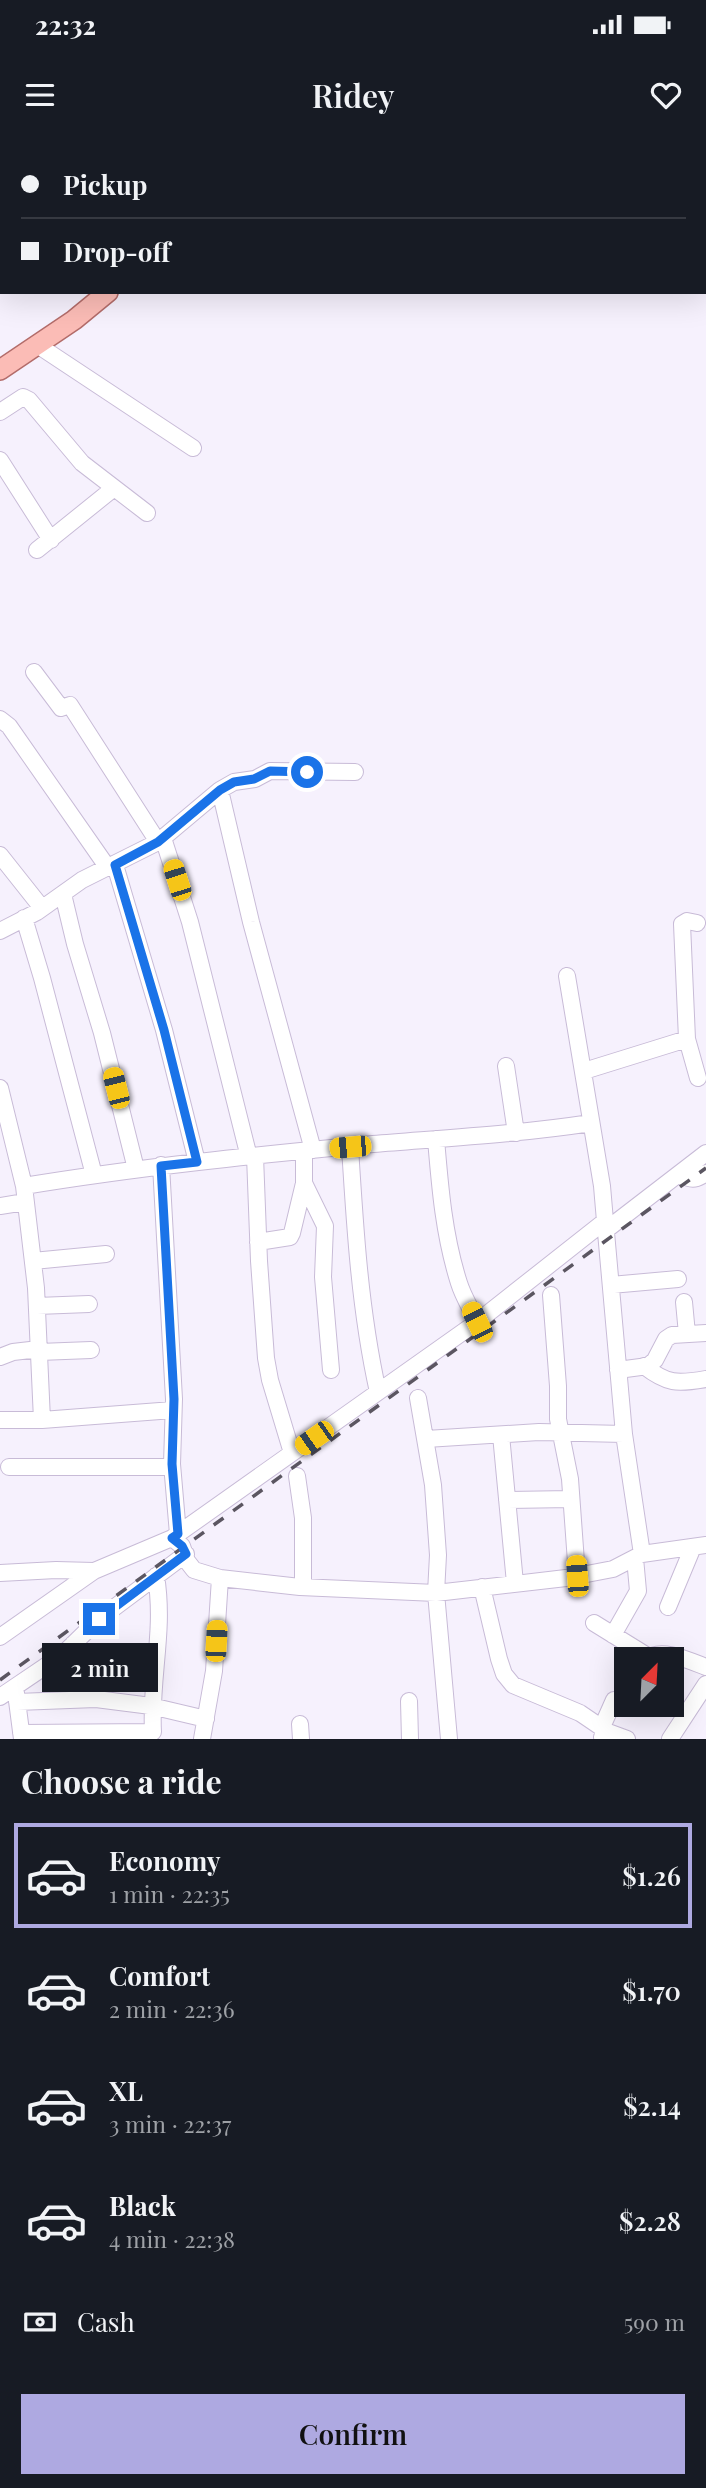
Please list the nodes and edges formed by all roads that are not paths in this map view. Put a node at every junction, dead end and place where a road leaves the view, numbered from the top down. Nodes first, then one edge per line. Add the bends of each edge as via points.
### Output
1 (105, 294) edge
2 (39, 346) junction
3 (0, 370) edge
4 (0, 412) edge
5 (193, 448) dead end
6 (0, 460) edge
7 (114, 488) junction
8 (147, 513) dead end
9 (34, 672) dead end
10 (0, 719) edge
11 (355, 772) dead end
12 (220, 790) junction
13 (161, 840) junction
14 (0, 855) edge
15 (111, 866) junction
16 (62, 894) junction
17 (43, 908) junction
18 (24, 918) junction
19 (697, 923) dead end
20 (0, 931) edge
21 (567, 976) dead end
22 (687, 1039) junction
23 (506, 1066) dead end
24 (584, 1071) junction
25 (698, 1078) dead end
26 (0, 1088) edge
27 (591, 1122) junction
28 (516, 1133) junction
29 (436, 1139) junction
30 (350, 1147) junction
31 (308, 1151) junction
32 (706, 1153) edge
33 (252, 1156) junction
34 (197, 1162) junction
35 (161, 1166) junction
36 (136, 1169) junction
37 (706, 1173) edge
38 (679, 1174) junction
39 (94, 1175) junction
40 (304, 1183) junction
41 (24, 1194) junction
42 (0, 1206) edge
43 (606, 1226) junction
44 (258, 1242) junction
45 (106, 1254) dead end
46 (33, 1261) junction
47 (678, 1279) dead end
48 (611, 1286) junction
49 (551, 1295) dead end
50 (684, 1302) dead end
51 (89, 1304) dead end
52 (37, 1306) junction
53 (477, 1322) junction
54 (706, 1333) edge
55 (687, 1334) junction
56 (91, 1350) dead end
57 (39, 1351) junction
58 (0, 1357) edge
59 (644, 1366) junction
60 (331, 1370) dead end
61 (618, 1370) junction
62 (706, 1379) edge
63 (378, 1392) junction
64 (418, 1398) dead end
65 (173, 1410) junction
66 (0, 1420) edge
67 (42, 1420) junction
68 (561, 1433) junction
69 (624, 1434) junction
70 (501, 1435) junction
71 (426, 1439) junction
72 (292, 1453) junction
73 (9, 1467) dead end
74 (172, 1467) junction
75 (297, 1476) dead end
76 (571, 1499) junction
77 (507, 1500) junction
78 (175, 1536) junction
79 (700, 1546) edge
80 (186, 1554) junction
81 (638, 1556) junction
82 (94, 1572) junction
83 (0, 1573) edge
84 (156, 1576) junction
85 (577, 1576) junction
86 (220, 1578) junction
87 (515, 1583) junction
88 (303, 1587) junction
89 (482, 1587) junction
90 (436, 1593) junction
91 (667, 1607) dead end
92 (594, 1623) dead end
93 (613, 1635) junction
94 (0, 1637) edge
95 (73, 1644) junction
96 (631, 1647) edge
97 (684, 1658) edge
98 (706, 1667) edge
99 (706, 1684) edge
100 (16, 1694) junction
101 (0, 1697) edge
102 (96, 1699) junction
103 (614, 1700) dead end
104 (409, 1701) dead end
105 (151, 1706) junction
106 (205, 1719) junction
107 (603, 1732) edge
108 (22, 1736) edge
109 (202, 1739) edge
110 (410, 1739) edge
111 (449, 1739) edge
112 (627, 1739) edge
113 (670, 1739) edge

1 - 2 main road
2 - 3 main road
2 - 5 street
4 - 7 street via 23,397 29,400 82,463
6 - 7 street via 44,545
7 - 8 street
9 - 13 street via 61,708 70,705
10 - 15 street
11 - 12 street via 270,771
12 - 13 street
12 - 31 street
13 - 15 street
13 - 33 street via 190,922
14 - 17 street
15 - 16 street
15 - 34 street via 164,1030
16 - 17 street
16 - 36 street
17 - 18 street
18 - 20 street
18 - 39 street
19 - 22 street via 682,924
21 - 24 street
22 - 24 street
22 - 25 street
23 - 28 street
24 - 27 street
26 - 41 street
27 - 28 street
27 - 43 street
28 - 29 street
29 - 30 street
29 - 53 street via 448,1242 460,1286
30 - 31 street
30 - 63 street via 356,1246
31 - 33 street
31 - 40 street
32 - 38 street
33 - 34 street
33 - 44 street
34 - 35 street
35 - 36 street
35 - 65 street
36 - 39 street
37 - 38 street via 697,1180
38 - 43 street
39 - 41 street
40 - 44 street via 290,1237
40 - 60 street via 325,1226 323,1277
41 - 42 street
41 - 46 street
43 - 48 street
43 - 53 street
44 - 72 street via 266,1358
45 - 46 street
46 - 52 street
47 - 48 street
48 - 61 street
49 - 68 street
50 - 55 street
51 - 52 street
52 - 57 street
53 - 63 street
54 - 55 street
55 - 59 street via 666,1339 655,1360
56 - 57 street
57 - 58 street
57 - 67 street
59 - 61 street
59 - 62 street via 670,1382
61 - 69 street
63 - 72 street
64 - 71 street
65 - 67 street
65 - 74 street
66 - 67 street
68 - 69 street
68 - 70 street
68 - 76 street
69 - 81 street
70 - 71 street
70 - 77 street
71 - 90 street via 438,1555
72 - 78 street
73 - 74 street
74 - 78 street
75 - 88 street via 303,1518
76 - 77 street
76 - 85 street
77 - 87 street
78 - 80 street
78 - 82 street
79 - 81 street
79 - 91 street
80 - 84 street
80 - 86 street via 194,1570
81 - 85 street via 613,1569
81 - 93 street via 638,1591
82 - 83 street
82 - 94 street
84 - 95 street
84 - 105 street via 160,1637
85 - 87 street
86 - 88 street
86 - 106 street via 214,1671
87 - 89 street
88 - 90 street
89 - 90 street
89 - 107 street via 499,1659 513,1685 580,1713
90 - 111 street
92 - 93 street
93 - 96 street
95 - 100 street
95 - 102 street
97 - 98 street
99 - 113 street
100 - 101 street
100 - 102 street
100 - 108 street
102 - 105 street
103 - 107 street
104 - 110 street
105 - 106 street
105 - 108 street via 153,1732
106 - 109 street
107 - 112 street

